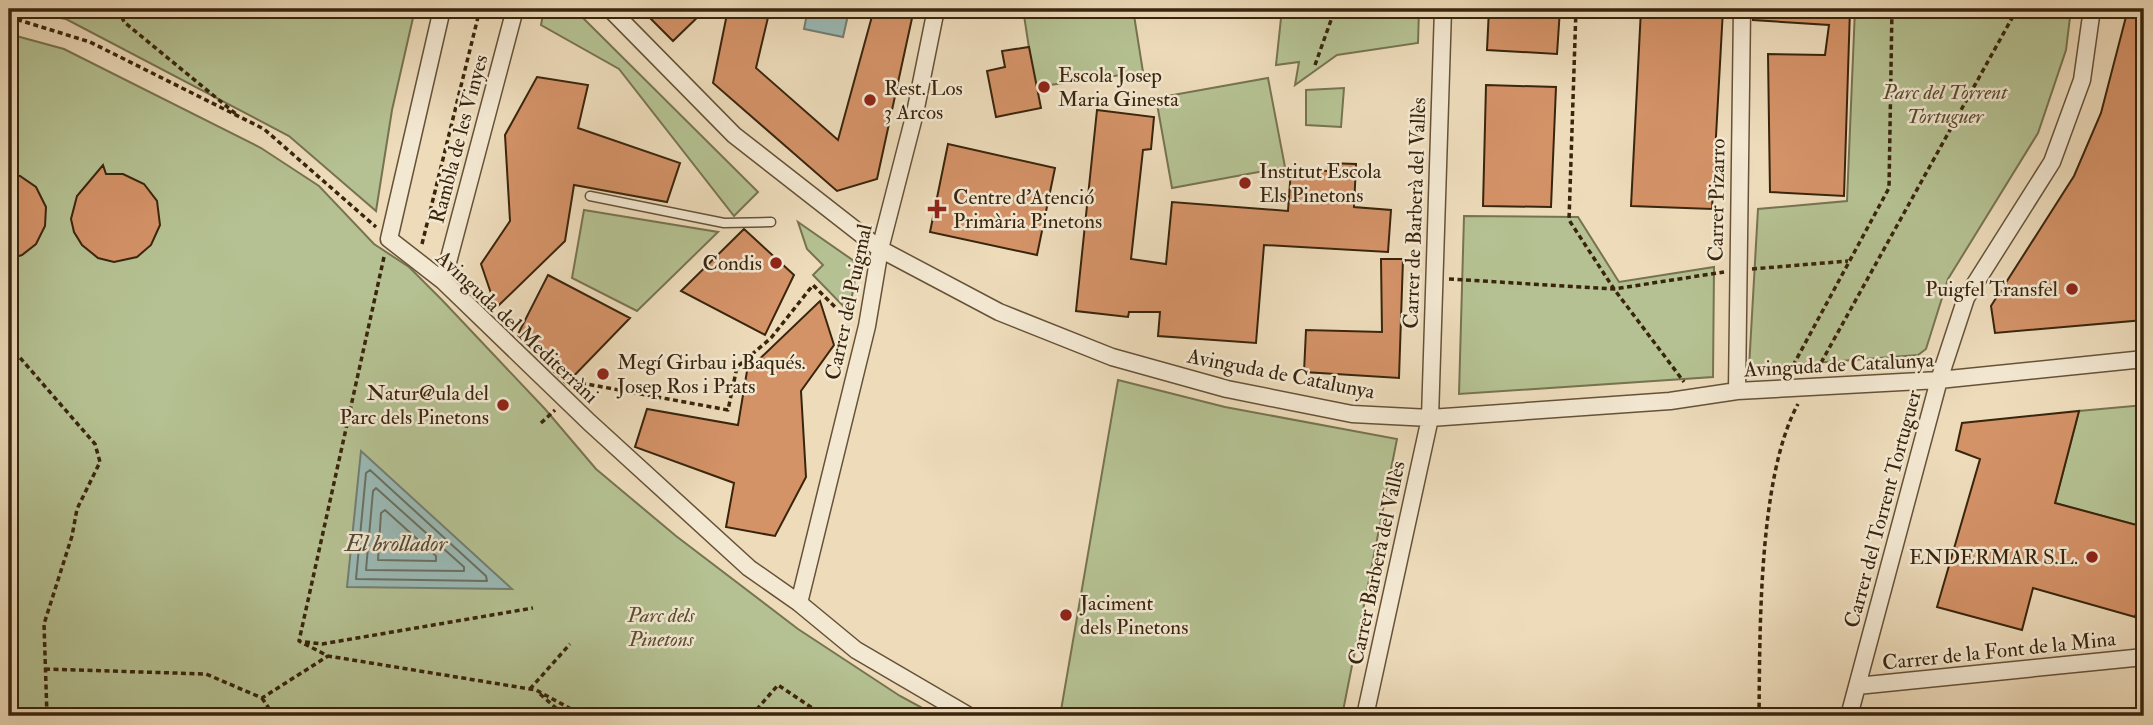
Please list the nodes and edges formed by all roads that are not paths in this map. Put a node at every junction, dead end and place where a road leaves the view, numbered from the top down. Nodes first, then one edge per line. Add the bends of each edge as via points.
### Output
1 (442, 9) edge
2 (516, 9) edge
3 (610, 9) edge
4 (936, 9) edge
5 (1443, 9) edge
6 (1742, 9) edge
7 (2092, 9) edge
8 (590, 196) dead end
9 (771, 222) dead end
10 (388, 239) joint
11 (880, 249) junction
12 (443, 281) junction
13 (2144, 359) edge
14 (1939, 380) junction
15 (1737, 391) junction
16 (1430, 418) junction
17 (799, 603) junction
18 (2144, 657) edge
19 (1857, 686) junction
20 (969, 716) edge
21 (1365, 716) edge
22 (1849, 716) edge

1 - 10 street, Rambla de les Vinyes
2 - 12 street, Rambla de les Vinyes
3 - 11 street, Avinguda de Catalunya via 734,135
4 - 11 street, Carrer del Puigmal
5 - 16 street, Carrer de Barberà del Vallès
6 - 15 street, Carrer Pizarro
7 - 14 street, Carrer del Torrent Tortuguer via 2082,80 2052,162 1966,298
8 - 9 lane via 724,223
10 - 12 street, Avinguda del Mediterràni
11 - 16 street, Avinguda de Catalunya via 999,312 1112,357 1227,389 1352,414
11 - 17 street, Carrer del Puigmal via 867,326
12 - 17 street, Avinguda del Mediterràni via 749,568
13 - 14 street, Avinguda de Catalunya
14 - 15 street, Avinguda de Catalunya
14 - 19 street, Carrer del Torrent Tortuguer
15 - 16 street, Avinguda de Catalunya
16 - 21 street, Carrer Barberà del Vallès
17 - 20 street, Avinguda del Mediterràni via 856,650
18 - 19 street, Carrer de la Font de la Mina
19 - 22 street, Carrer del Torrent Tortuguer

